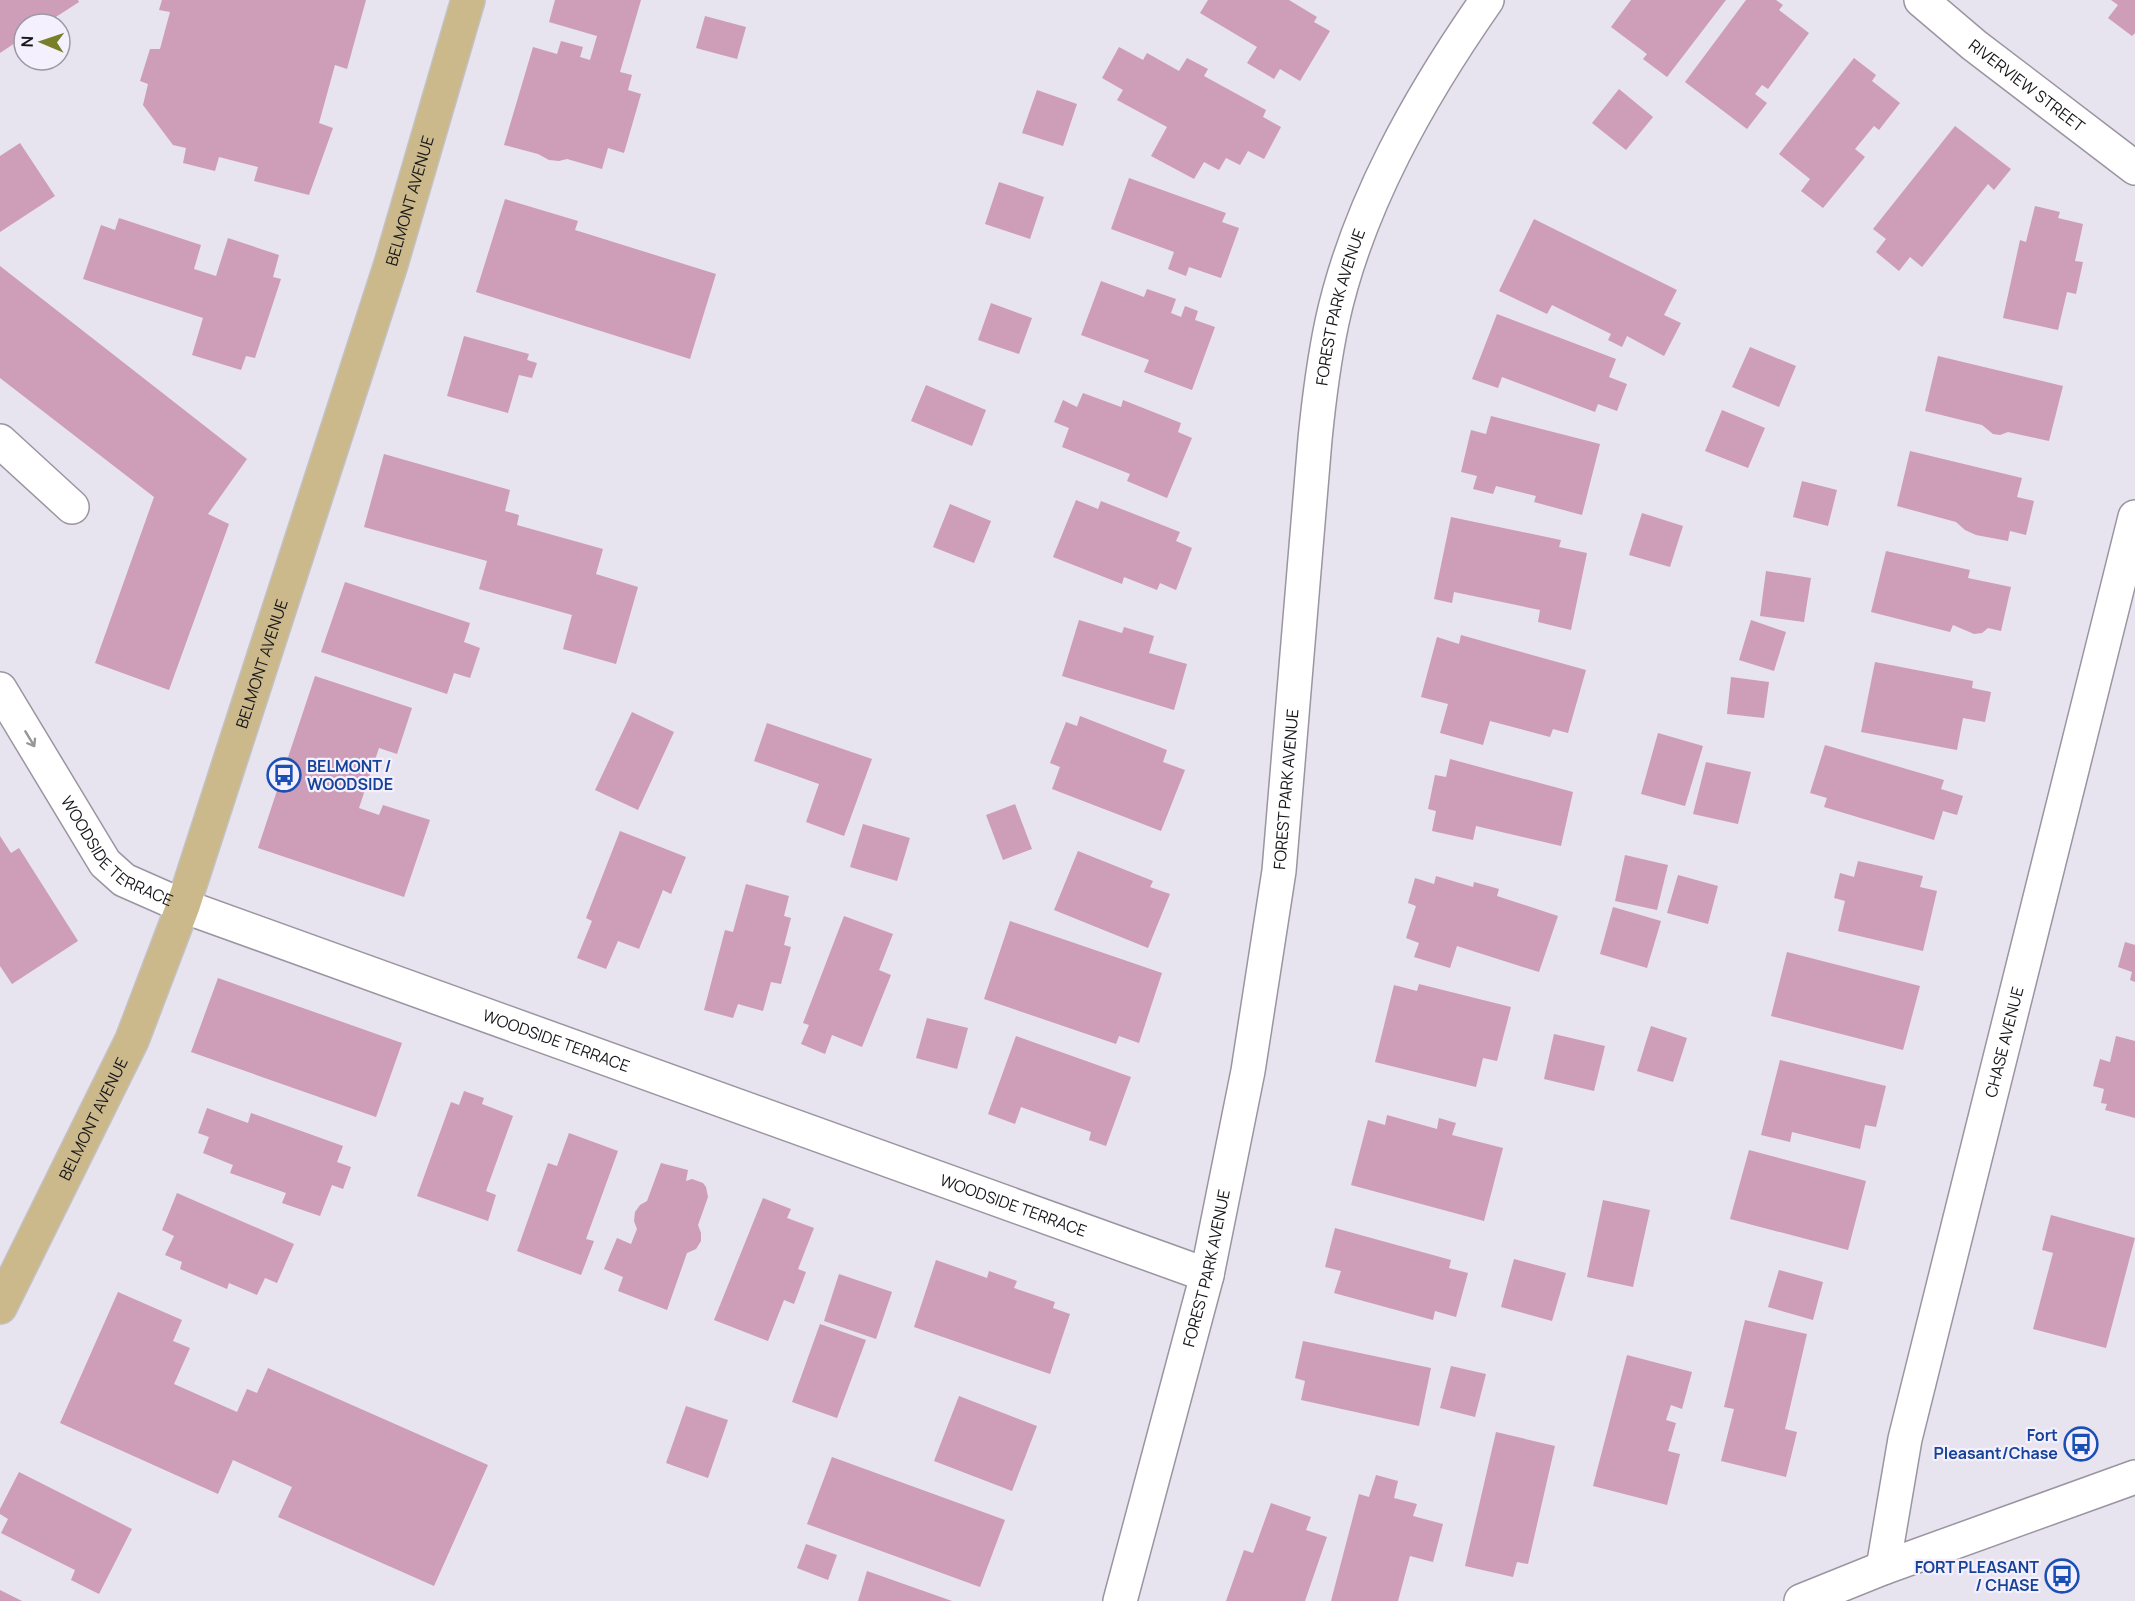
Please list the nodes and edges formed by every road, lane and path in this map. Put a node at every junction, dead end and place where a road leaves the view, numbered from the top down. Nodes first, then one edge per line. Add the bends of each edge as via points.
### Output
1 (468, 0) edge
2 (1487, 0) edge
3 (1921, 0) edge
4 (2135, 168) edge
5 (0, 441) edge
6 (72, 507) dead end
7 (2135, 517) edge
8 (0, 689) edge
9 (183, 906) junction
10 (1206, 1275) junction
11 (0, 1307) edge
12 (2135, 1477) edge
13 (1883, 1568) junction
14 (1120, 1601) edge
15 (1802, 1601) edge

1 - 9 main road, BELMONT AVENUE via 391,264
2 - 10 street, FOREST PARK AVENUE via 1428,89 1385,173 1346,270 1332,320 1313,459 1278,871 1248,1071
3 - 4 street, RIVERVIEW STREET
5 - 6 street
7 - 13 street, CHASE AVENUE via 1905,1439
8 -> 9 street, WOODSIDE TERRACE via 105,863 124,880
9 - 10 street, WOODSIDE TERRACE
9 - 11 main road, BELMONT AVENUE via 132,1040
10 - 14 street, FOREST PARK AVENUE
12 - 13 street
13 - 15 street

